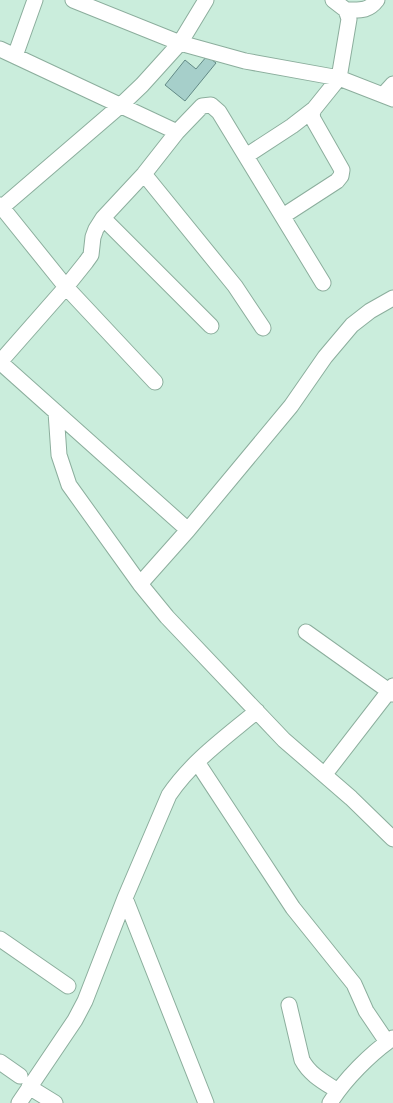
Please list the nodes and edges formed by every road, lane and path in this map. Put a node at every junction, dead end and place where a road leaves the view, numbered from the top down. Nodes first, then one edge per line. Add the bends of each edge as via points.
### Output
1 (35, 0) edge
2 (73, 0) edge
3 (206, 0) edge
4 (333, 0) edge
5 (377, 0) edge
6 (346, 10) junction
7 (180, 43) junction
8 (0, 49) edge
9 (15, 56) junction
10 (339, 78) junction
11 (393, 84) edge
12 (388, 97) edge
13 (121, 106) junction
14 (314, 109) junction
15 (177, 132) junction
16 (246, 156) junction
17 (144, 174) junction
18 (1, 207) edge
19 (283, 216) junction
20 (103, 218) junction
21 (323, 283) dead end
22 (66, 287) junction
23 (393, 298) edge
24 (211, 326) dead end
25 (263, 328) dead end
26 (0, 362) edge
27 (155, 382) dead end
28 (56, 412) junction
29 (188, 530) junction
30 (140, 584) junction
31 (306, 632) dead end
32 (392, 690) edge
33 (257, 711) junction
34 (197, 762) junction
35 (324, 774) junction
36 (390, 830) edge
37 (125, 898) junction
38 (0, 939) edge
39 (68, 986) dead end
40 (289, 1005) dead end
41 (390, 1040) edge
42 (0, 1062) edge
43 (20, 1076) dead end
44 (29, 1087) junction
45 (334, 1097) edge
46 (19, 1103) edge
47 (55, 1103) edge
48 (205, 1103) edge

1 - 9 street
2 - 7 street
3 - 7 street
4 - 6 street
5 - 6 street via 365,10
6 - 10 street via 349,19
7 - 10 street via 245,61
7 - 13 street
8 - 9 street
9 - 13 street
10 - 12 street
10 - 14 street
11 - 12 street
13 - 15 street
13 - 18 street
14 - 16 street
14 - 19 street via 313,120 342,170 341,176
15 - 16 street via 202,106 212,105
15 - 17 street
16 - 19 street
17 - 20 street
17 - 25 street via 235,286
18 - 22 street
19 - 21 street
20 - 22 street via 92,237 91,255
20 - 24 street
22 - 26 street
22 - 27 street
23 - 29 street via 352,325 325,357 292,406
26 - 28 street
28 - 29 street
28 - 30 street via 59,455 69,485
29 - 30 street
30 - 33 street
31 - 32 street
32 - 35 street
33 - 34 street
33 - 35 street via 284,740
34 - 37 street via 179,780 169,795
34 - 41 street via 293,908 354,984 366,1011
35 - 36 street
37 - 44 street via 85,1001
37 - 48 street
38 - 39 street
40 - 45 street via 302,1060
41 - 45 street
42 - 43 street
44 - 46 street
44 - 47 street

